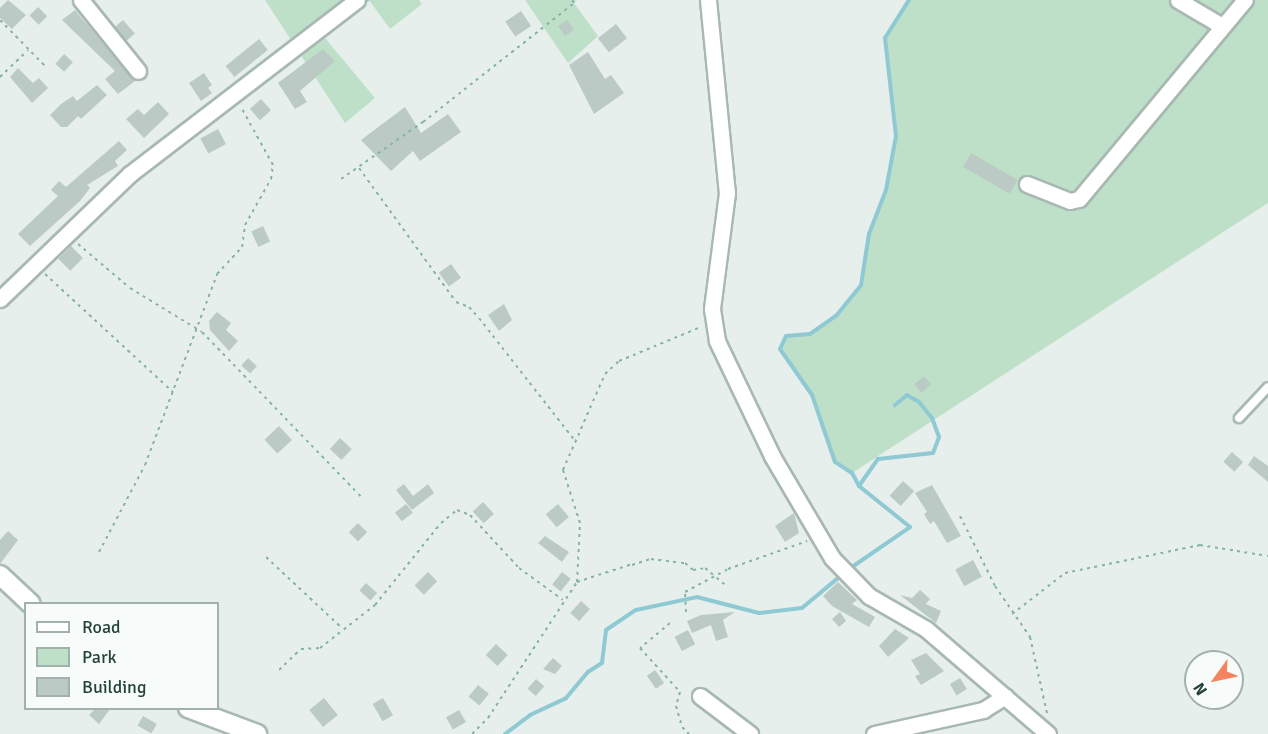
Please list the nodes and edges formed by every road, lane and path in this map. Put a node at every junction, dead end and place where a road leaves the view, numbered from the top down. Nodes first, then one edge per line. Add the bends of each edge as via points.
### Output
1 (81, 0) edge
2 (357, 0) edge
3 (572, 0) edge
4 (708, 0) edge
5 (1178, 0) edge
6 (1245, 0) edge
7 (0, 20) edge
8 (1222, 27) junction
9 (29, 49) junction
10 (46, 67) dead end
11 (138, 71) dead end
12 (0, 77) edge
13 (240, 106) dead end
14 (359, 168) junction
15 (341, 180) dead end
16 (1028, 184) dead end
17 (66, 234) junction
18 (37, 266) junction
19 (0, 299) edge
20 (712, 321) junction
21 (196, 327) junction
22 (1268, 387) edge
23 (173, 392) junction
24 (1239, 418) dead end
25 (575, 441) junction
26 (363, 499) dead end
27 (960, 516) dead end
28 (821, 540) junction
29 (99, 552) dead end
30 (1268, 556) edge
31 (266, 557) dead end
32 (637, 563) junction
33 (632, 565) dead end
34 (0, 575) edge
35 (712, 577) junction
36 (577, 582) junction
37 (728, 587) dead end
38 (563, 600) junction
39 (31, 602) edge
40 (686, 612) dead end
41 (1012, 614) junction
42 (670, 624) dead end
43 (343, 629) junction
44 (279, 670) dead end
45 (700, 696) dead end
46 (1005, 696) junction
47 (193, 710) edge
48 (1047, 716) dead end
49 (258, 734) edge
50 (472, 734) edge
51 (689, 734) edge
52 (750, 734) edge
53 (874, 734) edge
54 (1048, 734) edge

1 - 11 street
2 - 17 street via 147,160
3 - 14 path via 574,3 512,52
4 - 20 street via 727,193
5 - 8 street
6 - 8 street
7 - 9 path
8 - 16 street via 1079,200 1070,201
9 - 10 path
9 - 12 path
13 - 21 path via 273,165 271,179 245,225 242,247 217,274
14 - 15 path
14 - 25 path via 456,302 469,307 479,318
17 - 18 street
17 - 21 path via 130,288
18 - 19 street
18 - 23 path
20 - 25 path via 619,361 604,374
20 - 28 street via 717,341 772,456
21 - 23 path
21 - 26 path
22 - 24 lane
23 - 29 path via 145,465
25 - 36 path via 563,470 580,523
27 - 41 path
28 - 35 path via 795,544
28 - 46 street via 832,558 869,596 926,629
30 - 41 path via 1200,545 1065,573
31 - 43 path
32 - 33 path
32 - 35 path via 651,559 685,563 693,570 705,568
32 - 36 path
34 - 39 street
35 - 37 path
35 - 40 path via 685,592
36 - 38 path
38 - 43 path via 519,568 470,515 457,510 441,523 375,605
38 - 50 path via 488,718
41 - 48 path via 1030,637
42 - 51 path via 640,648 680,692 676,706 681,727
43 - 44 path via 320,648 301,649
45 - 52 street
46 - 53 street via 983,710
46 - 54 street
47 - 49 street

